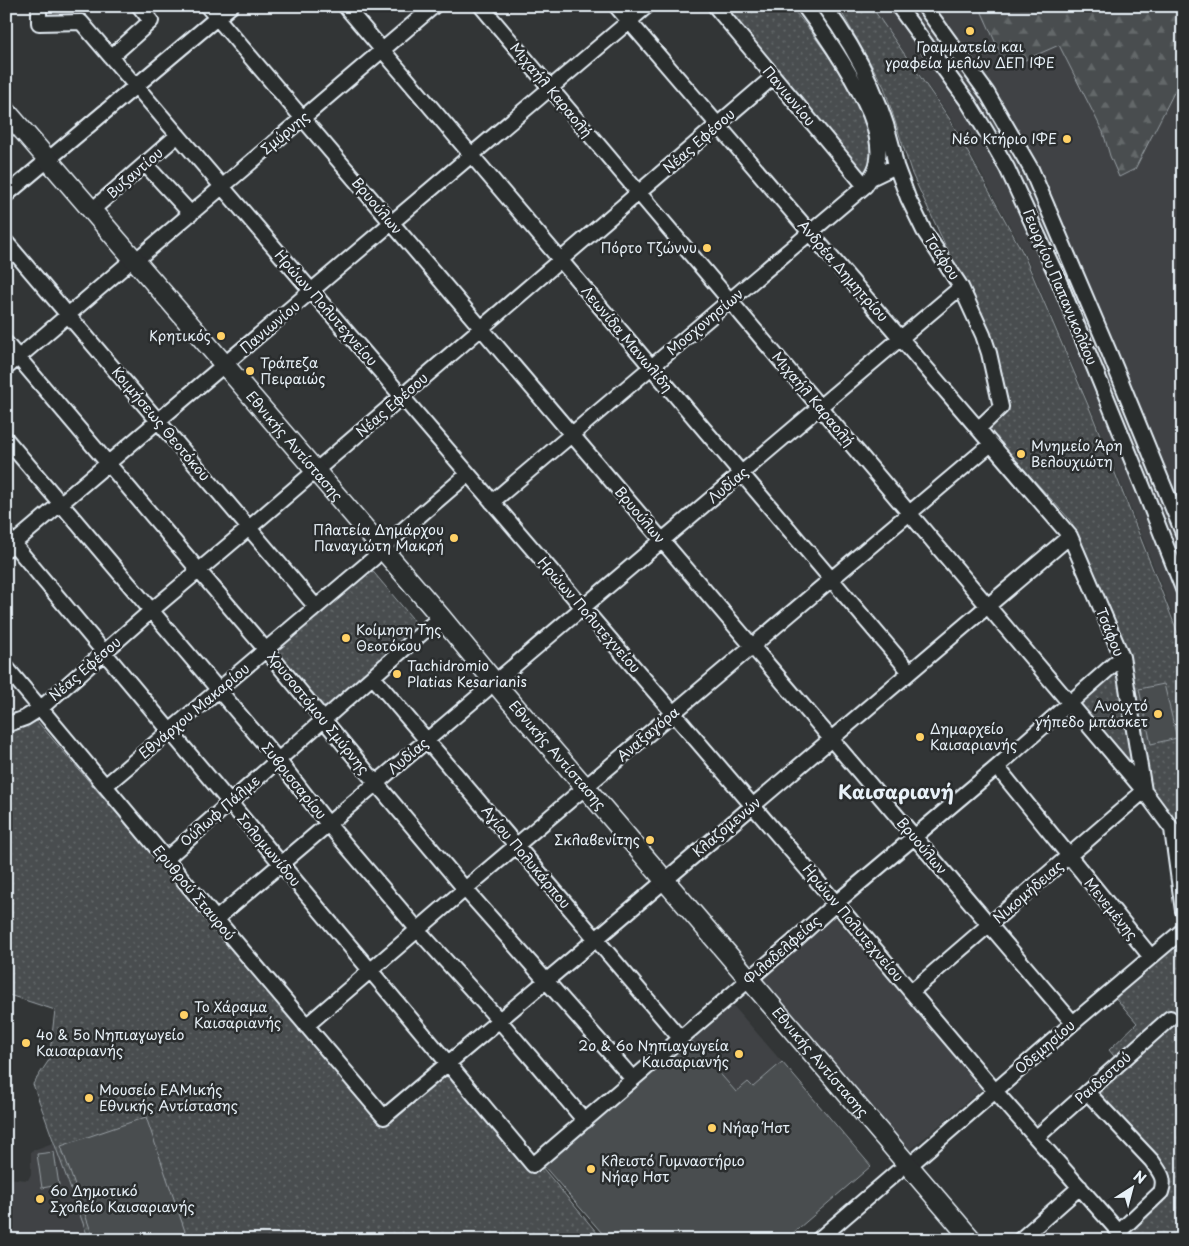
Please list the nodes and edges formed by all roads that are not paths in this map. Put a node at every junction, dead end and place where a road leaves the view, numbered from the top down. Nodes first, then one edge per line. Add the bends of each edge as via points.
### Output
1 (39, 6) edge
2 (138, 6) edge
3 (207, 6) edge
4 (232, 6) edge
5 (345, 6) edge
6 (434, 6) edge
7 (481, 6) edge
8 (616, 6) edge
9 (647, 6) edge
10 (715, 6) edge
11 (804, 6) edge
12 (824, 6) edge
13 (898, 6) edge
14 (924, 6) edge
15 (217, 18) junction
16 (629, 22) junction
17 (383, 50) junction
18 (111, 57) junction
19 (773, 77) junction
20 (136, 86) junction
21 (550, 89) junction
22 (6, 111) edge
23 (302, 118) junction
24 (718, 125) junction
25 (6, 128) edge
26 (178, 135) junction
27 (472, 155) junction
28 (44, 163) junction
29 (145, 164) junction
30 (896, 166) junction
31 (868, 182) junction
32 (222, 187) junction
33 (639, 193) junction
34 (6, 196) edge
35 (92, 210) junction
36 (191, 214) junction
37 (392, 223) junction
38 (810, 233) junction
39 (6, 242) edge
40 (560, 260) junction
41 (130, 263) junction
42 (961, 287) junction
43 (312, 291) junction
44 (730, 301) junction
45 (68, 315) junction
46 (481, 328) junction
47 (900, 338) junction
48 (6, 343) edge
49 (18, 358) junction
50 (651, 367) junction
51 (6, 368) edge
52 (220, 369) junction
53 (402, 396) junction
54 (819, 407) junction
55 (158, 421) junction
56 (978, 429) junction
57 (572, 435) junction
58 (6, 439) edge
59 (991, 444) junction
60 (108, 464) junction
61 (741, 473) junction
62 (468, 474) junction
63 (311, 475) junction
64 (492, 502) junction
65 (61, 504) junction
66 (909, 513) junction
67 (249, 528) junction
68 (1183, 533) edge
69 (1070, 536) junction
70 (662, 540) junction
71 (9, 543) edge
72 (378, 553) junction
73 (199, 570) junction
74 (831, 579) junction
75 (1183, 589) edge
76 (988, 606) junction
77 (316, 607) junction
78 (583, 608) junction
79 (152, 610) junction
80 (432, 625) junction
81 (752, 646) junction
82 (266, 650) junction
83 (104, 652) junction
84 (1122, 657) junction
85 (6, 667) edge
86 (910, 672) junction
87 (373, 677) junction
88 (490, 686) junction
89 (219, 690) junction
90 (1069, 703) junction
91 (41, 708) junction
92 (673, 713) junction
93 (324, 720) junction
94 (6, 725) edge
95 (170, 731) junction
96 (831, 739) junction
97 (427, 740) junction
98 (278, 760) junction
99 (997, 767) junction
100 (376, 783) junction
101 (105, 786) junction
102 (580, 791) junction
103 (1144, 791) junction
104 (230, 803) junction
105 (752, 805) junction
106 (328, 824) junction
107 (914, 837) junction
108 (516, 846) junction
109 (1069, 856) junction
110 (166, 859) junction
111 (281, 864) junction
112 (660, 884) junction
113 (465, 889) junction
114 (836, 903) junction
115 (1183, 910) edge
116 (216, 919) junction
117 (989, 925) junction
118 (418, 930) junction
119 (1183, 930) edge
120 (596, 939) junction
121 (1151, 957) junction
122 (370, 971) junction
123 (545, 980) junction
124 (744, 984) junction
125 (911, 992) junction
126 (1170, 1018) dead end
127 (499, 1020) junction
128 (1073, 1023) junction
129 (306, 1026) junction
130 (680, 1038) junction
131 (447, 1063) junction
132 (634, 1079) junction
133 (995, 1091) junction
134 (1087, 1092) junction
135 (384, 1117) joint
136 (585, 1122) junction
137 (1037, 1137) junction
138 (532, 1165) joint
139 (903, 1169) junction
140 (1080, 1187) junction
141 (834, 1235) edge
142 (1123, 1236) edge
143 (818, 1240) edge
144 (955, 1240) edge
145 (972, 1240) edge
146 (1020, 1240) edge

1 - 18 street, Ηρώων Πολυτεχνείου via 38,23 81,22
2 - 18 street via 151,20
3 - 15 street, Βρυούλων
4 - 15 street
5 - 17 street, Λεωνίδα Μανωλίδη
6 - 17 street, Σμύρνης
7 - 21 street, Μιχαήλ Καραολή
8 - 16 street, Ανδρέα Δημητρίου
9 - 16 street, Πανιωνίου
10 - 19 street, Πανιωνίου
11 - 31 street via 851,78 871,116 878,158
12 - 30 street, Τσάφου via 857,55 886,125
13 - 75 street, Γεωργίου Παπανικολάου via 968,102 1007,168 1059,281
14 - 68 street, Γεωργίου Παπανικολάου via 987,93 1031,168
15 - 20 street
15 - 23 street, Βρυούλων
16 - 21 street, Πανιωνίου
16 - 24 street, Ανδρέα Δημητρίου
17 - 23 street, Σμύρνης
17 - 27 street, Λεωνίδα Μανωλίδη
18 - 20 street, Ηρώων Πολυτεχνείου
19 - 24 street, Νέας Εφέσου
19 - 31 street, Πανιωνίου
20 - 26 street, Ηρώων Πολυτεχνείου
20 - 28 street
21 - 27 street, Πανιωνίου
21 - 33 street, Μιχαήλ Καραολή
22 - 28 main road, Εθνικής Αντίστασης
23 - 32 street, Σμύρνης
23 - 37 street, Βρυούλων
24 - 33 street, Νέας Εφέσου
24 - 38 street, Ανδρέα Δημητρίου
25 - 28 main road, Εθνικής Αντίστασης
26 - 29 street, Βυζαντίου
26 - 32 street, Ηρώων Πολυτεχνείου
27 - 37 street, Πανιωνίου
27 - 40 street, Λεωνίδα Μανωλίδη
28 - 34 street
28 - 35 main road, Εθνικής Αντίστασης
28 - 41 main road, Εθνικής Αντίστασης
29 - 35 street, Βυζαντίου
29 - 36 street
30 - 31 street
30 - 42 street, Τσάφου via 924,231
31 - 38 street, Μοσχονησίων
32 - 36 street, Σμύρνης
32 - 43 street, Ηρώων Πολυτεχνείου
33 - 40 street, Νέας Εφέσου
33 - 44 street, Μιχαήλ Καραολή
35 - 41 main road, Εθνικής Αντίστασης
36 - 41 street, Σμύρνης
37 - 43 street, Πανιωνίου
37 - 46 street, Βρυούλων
38 - 44 street, Μοσχονησίων
38 - 47 street, Ανδρέα Δημητρίου
39 - 45 street, Κοιμήσεως Θεοτόκου
40 - 46 street, Νέας Εφέσου
40 - 50 street, Λεωνίδα Μανωλίδη
41 - 45 street, Σμύρνης
41 - 52 main road, Εθνικής Αντίστασης
42 - 47 street, Λυδίας
42 - 56 street, Τσάφου via 990,353 1001,407
43 - 52 street, Πανιωνίου
43 - 53 street, Ηρώων Πολυτεχνείου
44 - 50 street, Μοσχονησίων
44 - 54 street, Μιχαήλ Καραολή
45 - 49 street, Σμύρνης
45 - 55 street, Κοιμήσεως Θεοτόκου
46 - 53 street, Νέας Εφέσου
46 - 57 street, Βρυούλων
47 - 54 street, Λυδίας
47 - 56 street, Ανδρέα Δημητρίου
48 - 49 street, Χρυσοστόμου Σμύρνης
49 - 51 street, Σμύρνης
49 - 60 street, Χρυσοστόμου Σμύρνης
50 - 57 street, Μοσχονησίων
50 - 61 street, Λεωνίδα Μανωλίδη
52 - 55 street, Πανιωνίου
52 - 63 main road, Εθνικής Αντίστασης
53 - 62 street, Ηρώων Πολυτεχνείου
53 - 63 street, Νέας Εφέσου
54 - 61 street, Λυδίας
54 - 66 street, Μιχαήλ Καραολή
55 - 60 street, Πανιωνίου
55 - 67 street, Κοιμήσεως Θεοτόκου
56 - 59 street, Ανδρέα Δημητρίου
57 - 64 street, Μοσχονησίων
57 - 70 street, Βρυούλων
58 - 65 street, Συβρισσαρίου
59 - 66 street, Αναξαγόρα
59 - 69 street, Ανδρέα Δημητρίου
60 - 65 street, Πανιωνίου
60 - 73 street, Χρυσοστόμου Σμύρνης
61 - 70 street, Λυδίας
61 - 74 street, Λεωνίδα Μανωλίδη
62 - 64 street, Ηρώων Πολυτεχνείου
62 - 72 street
63 - 67 street, Νέας Εφέσου
63 - 72 main road, Εθνικής Αντίστασης
64 - 78 street, Ηρώων Πολυτεχνείου
65 - 71 street, Πανιωνίου
65 - 79 street, Συβρισσαρίου
66 - 74 street, Αναξαγόρα
66 - 76 street, Μιχαήλ Καραολή
67 - 73 street, Νέας Εφέσου
67 - 77 street, Κοιμήσεως Θεοτόκου
69 - 76 street, Κλαζομενών
69 - 84 street, Τσάφου
70 - 78 street, Λυδίας
70 - 81 street, Βρυούλων
71 - 83 street, Σολομωνίδου
72 - 77 street, Εθνάρχου Μακαρίου
72 - 80 main road, Εθνικής Αντίστασης
72 - 88 main road, Εθνικής Αντίστασης
73 - 79 street, Νέας Εφέσου
73 - 82 street, Χρυσοστόμου Σμύρνης
74 - 81 street, Αναξαγόρα
74 - 86 street, Λεωνίδα Μανωλίδη
76 - 86 street, Κλαζομενών
76 - 90 street, Μιχαήλ Καραολή
77 - 82 street, Εθνάρχου Μακαρίου
78 - 88 street, Λυδίας
78 - 92 street, Ηρώων Πολυτεχνείου
79 - 83 street, Νέας Εφέσου
79 - 89 street, Συβρισσαρίου
80 - 87 street, Ούλωφ Πάλμε
80 - 88 main road, Εθνικής Αντίστασης
81 - 92 street, Αναξαγόρα
81 - 96 street, Βρυούλων
82 - 89 street, Εθνάρχου Μακαρίου
82 - 93 street, Χρυσοστόμου Σμύρνης
83 - 91 street, Νέας Εφέσου
83 - 95 street, Σολομωνίδου
84 - 90 street, Φιλαδελφείας
84 - 103 street, Τσάφου
85 - 91 street, Ερυθρού Σταυρού
86 - 96 street, Κλαζομενών
87 - 93 street, Ούλωφ Πάλμε
87 - 97 street, Αγίου Πολυκάρπου
88 - 97 street, Λυδίας
88 - 102 main road, Εθνικής Αντίστασης
89 - 95 street, Εθνάρχου Μακαρίου
89 - 98 street, Συβρισσαρίου
90 - 99 street, Φιλαδελφείας
90 - 103 street, Μιχαήλ Καραολή
91 - 94 street, Νέας Εφέσου
91 - 101 street, Ερυθρού Σταυρού
92 - 102 street, Αναξαγόρα
92 - 105 street, Ηρώων Πολυτεχνείου
93 - 98 street, Ούλωφ Πάλμε
93 - 100 street, Χρυσοστόμου Σμύρνης
95 - 101 street, Εθνάρχου Μακαρίου
95 - 104 street, Σολομωνίδου
96 - 105 street, Κλαζομενών
96 - 107 street, Βρυούλων
97 - 100 street, Λυδίας
97 - 108 street, Αγίου Πολυκάρπου
98 - 104 street, Ούλωφ Πάλμε
98 - 106 street, Συβρισσαρίου
99 - 107 street, Φιλαδελφείας
99 - 109 street, Μενεμένης
100 - 106 street, Λυδίας
100 - 113 street, Χρυσοστόμου Σμύρνης
101 - 110 street, Ερυθρού Σταυρού
102 - 108 street, Αναξαγόρα
102 - 112 main road, Εθνικής Αντίστασης
103 - 109 street, Νικομήδειας
103 - 115 street, Μιχαήλ Καραολή via 1172,829
104 - 110 street, Ούλωφ Πάλμε
104 - 111 street, Σολομωνίδου
105 - 112 street, Κλαζομενών
105 - 114 street, Ηρώων Πολυτεχνείου
106 - 111 street, Λυδίας
106 - 118 street, Συβρισσαρίου
107 - 114 street, Φιλαδελφείας
107 - 117 street, Βρυούλων
108 - 113 street, Αναξαγόρα
108 - 120 street, Αγίου Πολυκάρπου
109 - 117 street, Νικομήδειας
109 - 121 street, Μενεμένης
110 - 116 street, Ερυθρού Σταυρού
111 - 116 street, Λυδίας
111 - 122 street, Σολομωνίδου
112 - 120 street, Κλαζομενών
112 - 124 main road, Εθνικής Αντίστασης
113 - 118 street, Αναξαγόρα
113 - 123 street, Χρυσοστόμου Σμύρνης
114 - 124 street, Φιλαδελφείας
114 - 125 street, Ηρώων Πολυτεχνείου
116 - 129 street, Ερυθρού Σταυρού
117 - 125 street, Νικομήδειας
117 - 128 street, Βρυούλων
118 - 122 street, Αναξαγόρα
118 - 127 street, Συβρισσαρίου
119 - 121 street, Οδεμησίου
120 - 123 street, Κλαζομενών
120 - 130 street, Αγίου Πολυκάρπου
121 - 128 street, Οδεμησίου
122 - 129 street, Αναξαγόρα
122 - 131 street, Σολομωνίδου
123 - 127 street, Κλαζομενών
123 - 132 street, Χρυσοστόμου Σμύρνης
124 - 130 street, Φιλαδελφείας
124 - 139 main road, Εθνικής Αντίστασης
125 - 133 street, Ηρώων Πολυτεχνείου
126 - 134 street, Ραιδεστού
127 - 131 street, Κλαζομενών
127 - 136 street, Συβρισσαρίου
128 - 133 street, Οδεμησίου
129 - 135 street, Ερυθρού Σταυρού
130 - 132 street, Φιλαδελφείας
131 - 135 street, Κλαζομενών
131 - 138 street, Σολομωνίδου
132 - 136 street, Φιλαδελφείας
133 - 137 street, Ηρώων Πολυτεχνείου
133 - 139 street, Οδεμησίου
134 - 137 street, Ραιδεστού
134 - 142 street via 1152,1162 1164,1184 1161,1192
136 - 138 street, Φιλαδελφείας
137 - 140 street, Ηρώων Πολυτεχνείου
139 - 141 street, Οδεμησίου
139 - 144 main road, Εθνικής Αντίστασης
139 - 145 main road, Εθνικής Αντίστασης
140 - 142 street, Ηρώων Πολυτεχνείου
140 - 146 street
141 - 143 street, Οδεμησίου

